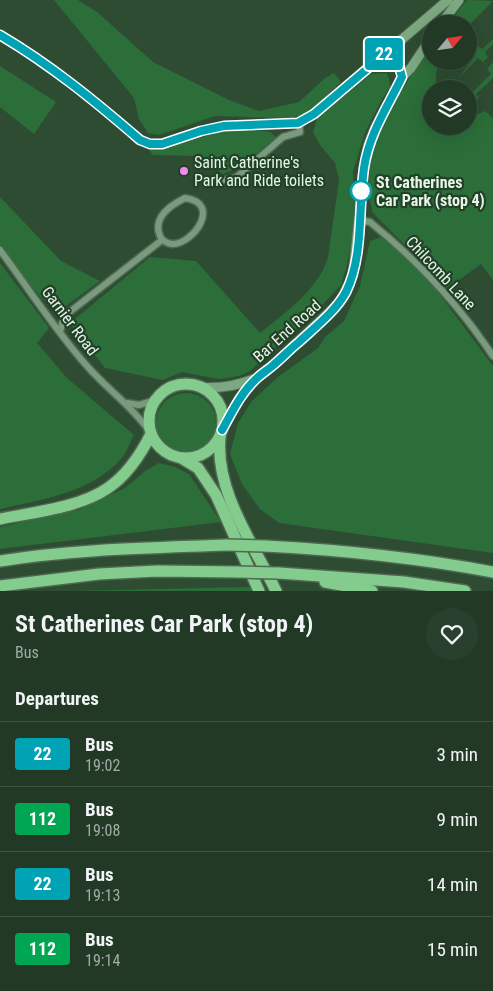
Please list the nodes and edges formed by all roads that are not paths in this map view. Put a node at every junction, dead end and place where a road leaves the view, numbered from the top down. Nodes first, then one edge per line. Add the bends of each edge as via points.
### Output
1 (448, 0) edge
2 (459, 0) edge
3 (448, 15) edge
4 (0, 35) edge
5 (387, 52) junction
6 (422, 52) edge
7 (402, 77) junction
8 (298, 123) junction
9 (223, 180) dead end
10 (360, 220) junction
11 (162, 240) junction
12 (0, 250) edge
13 (60, 332) junction
14 (493, 356) edge
15 (256, 379) junction
16 (201, 387) junction
17 (156, 400) junction
18 (126, 403) junction
19 (151, 433) junction
20 (221, 434) junction
21 (183, 458) junction
22 (0, 519) edge
23 (0, 561) edge
24 (493, 572) edge
25 (279, 573) junction
26 (0, 586) edge
27 (259, 591) edge
28 (276, 591) edge
29 (372, 591) edge
30 (465, 591) edge

1 - 5 main road
2 - 3 main road
4 - 8 street via 65,78 140,140 150,144 162,144 224,126
5 - 7 main road via 399,66
5 - 8 street via 314,114
6 - 7 main road, Bar End Road
7 - 10 main road, Bar End Road via 368,146
8 - 9 street via 300,132 283,137 238,176
10 - 14 street, Chilcomb Lane via 370,222 418,265 450,298
10 - 15 main road, Bar End Road via 353,276 340,302
11 - 11 street via 158,223 170,207 185,198 194,199 201,205 203,220 191,234 174,244
11 - 13 street via 67,314
12 - 13 street, Garnier Road
13 - 18 street, Garnier Road via 96,377
15 - 16 main road, Bar End Road via 237,386
15 - 20 main road, Bar End Road via 240,398
16 - 17 highway via 176,386 163,392
16 - 20 highway via 219,405 223,421
17 - 18 street via 140,405
17 - 19 highway via 150,415
18 - 19 street, Garnier Road
19 - 21 highway via 164,451
19 - 22 highway via 129,469 107,489 71,504
20 - 21 highway via 208,451
20 - 28 highway via 219,462 223,480
21 - 27 highway via 198,468 216,495
23 - 24 highway, bridge via 86,551 226,545 324,549
25 - 26 highway, bridge via 157,571
25 - 29 highway
25 - 30 highway via 404,582

